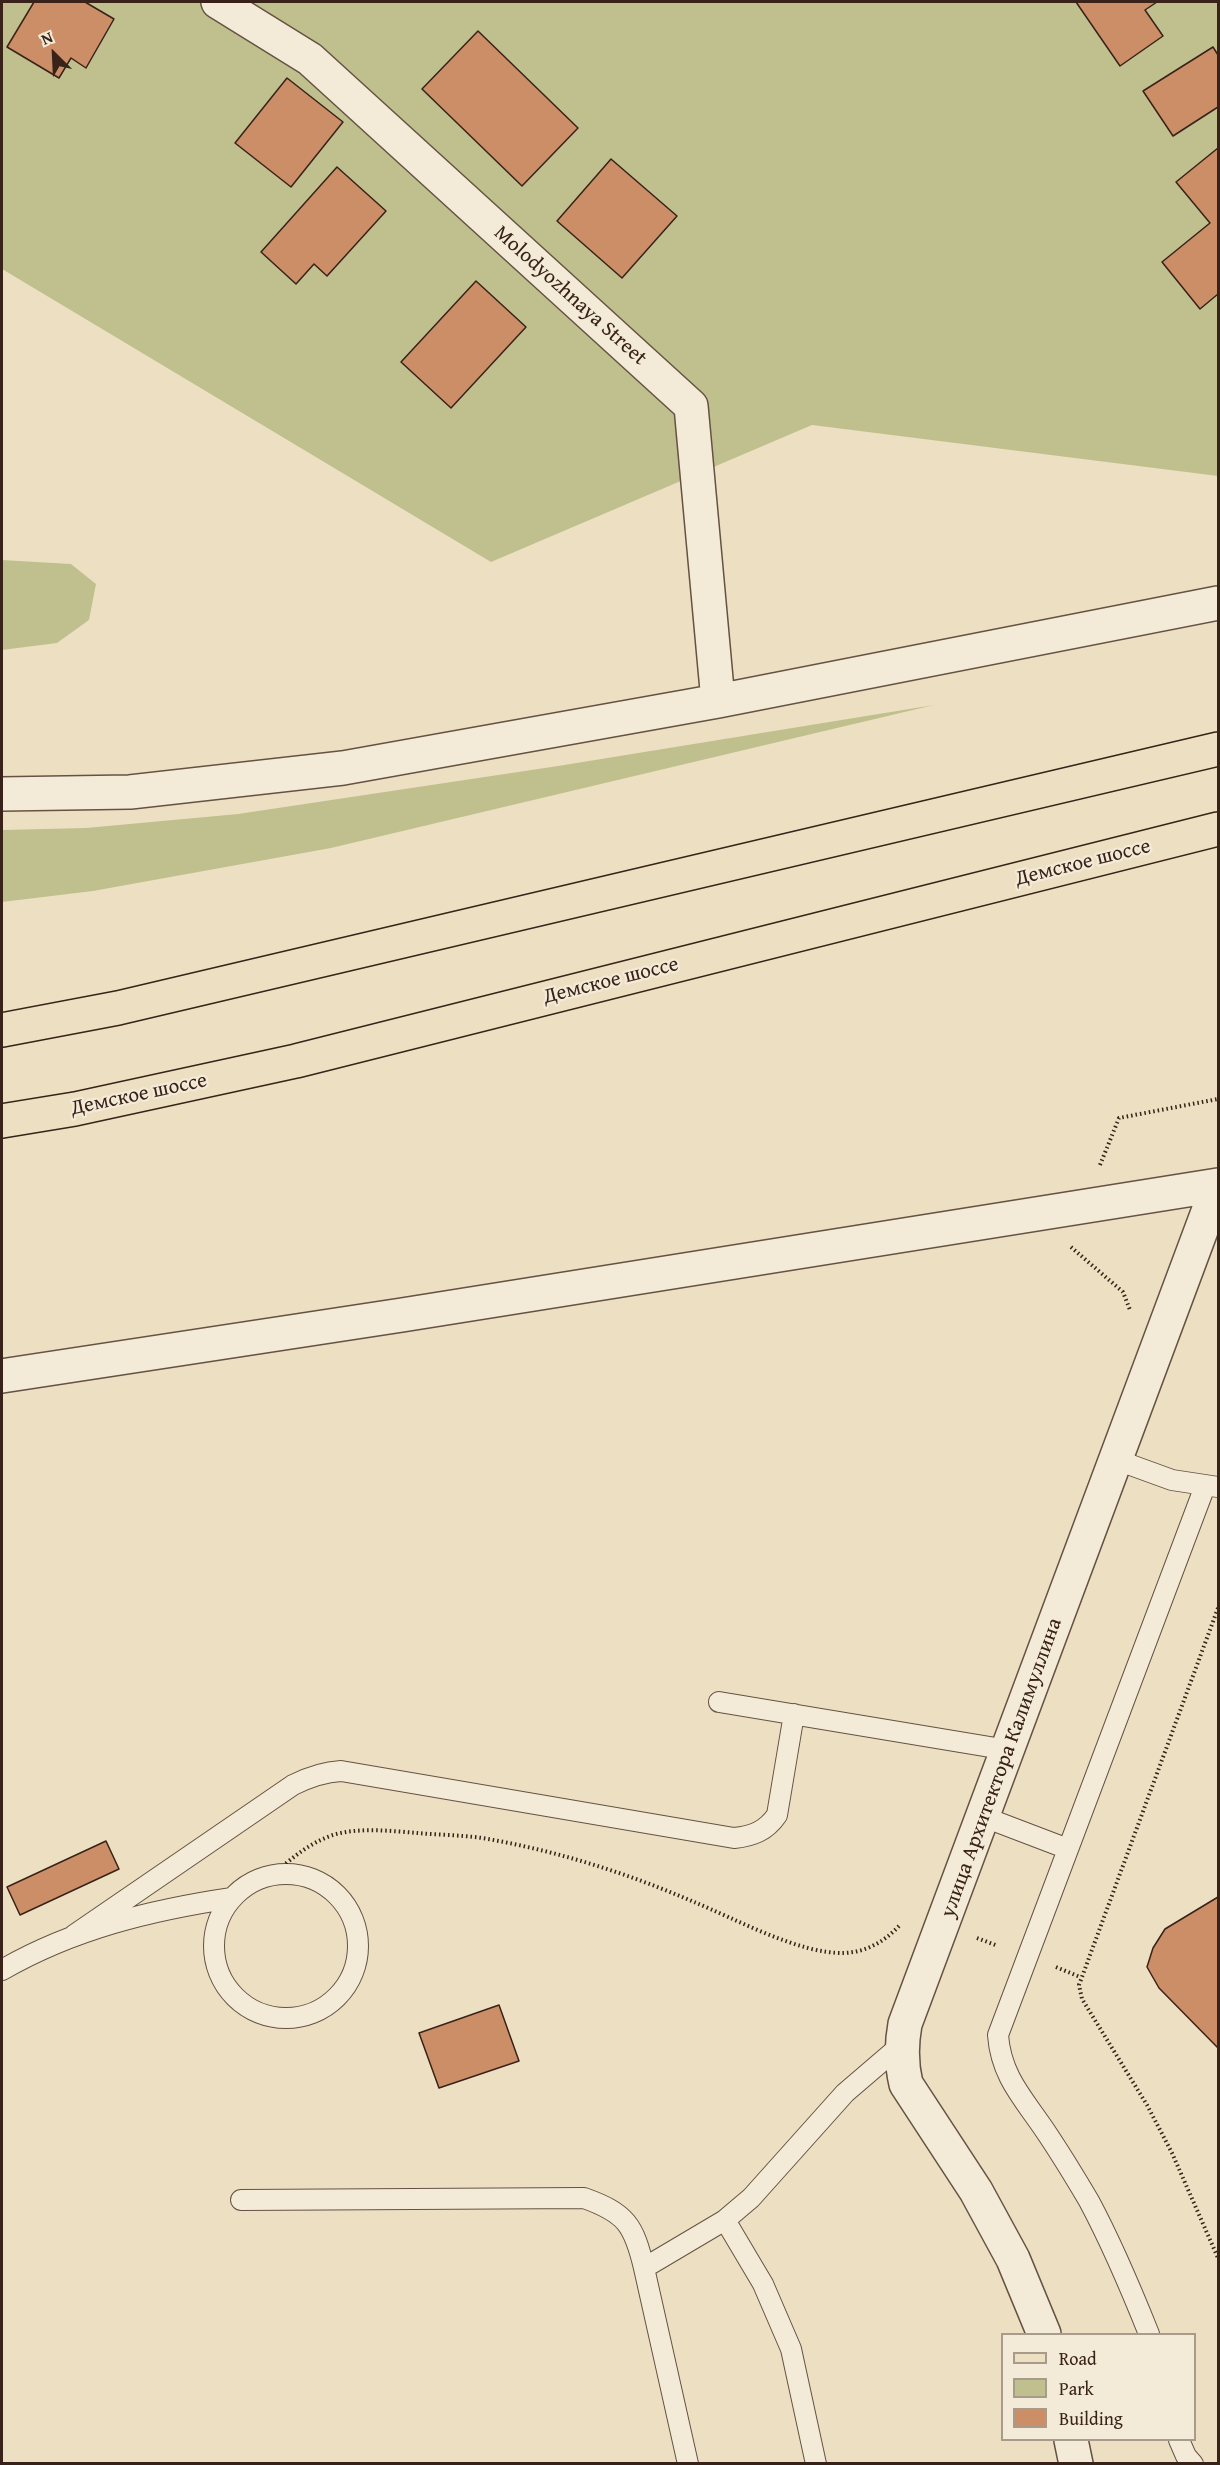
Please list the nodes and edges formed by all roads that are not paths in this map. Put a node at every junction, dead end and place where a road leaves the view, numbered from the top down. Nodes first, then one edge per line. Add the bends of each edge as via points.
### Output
1 (218, 2) edge
2 (1218, 603) edge
3 (718, 702) junction
4 (1218, 750) edge
5 (2, 795) edge
6 (1218, 829) edge
7 (2, 1030) edge
8 (2, 1121) edge
9 (1218, 1185) edge
10 (2, 1376) edge
11 (1117, 1460) junction
12 (1212, 1487) edge
13 (719, 1702) dead end
14 (794, 1714) junction
15 (1008, 1750) junction
16 (984, 1817) junction
17 (1068, 1849) junction
18 (232, 1898) junction
19 (74, 1935) junction
20 (2, 1970) edge
21 (901, 2045) junction
22 (241, 2200) dead end
23 (725, 2220) junction
24 (644, 2268) junction
25 (1044, 2333) edge
26 (1149, 2333) edge
27 (1071, 2441) edge
28 (1180, 2441) edge
29 (688, 2463) edge
30 (816, 2463) edge
31 (1076, 2463) edge
32 (1193, 2463) edge

1 - 3 street, Molodyozhnaya Street via 310,59 691,406
2 - 3 street
3 - 5 street via 343,768 130,792
4 - 7 main road via 118,1008
6 - 8 main road, Демское шоссе via 296,1061
9 - 10 street
9 - 11 street, улица Архитектора Калимуллина
11 - 12 lane via 1172,1480
11 - 15 street, улица Архитектора Калимуллина
12 - 17 lane
13 - 14 lane
14 - 15 lane
14 - 19 lane via 777,1815 748,1837 734,1838 341,1771 324,1772 293,1785
15 - 16 street, улица Архитектора Калимуллина
16 - 17 lane
16 - 21 street, улица Архитектора Калимуллина via 905,2024
17 - 26 lane via 998,2035 1002,2061 1016,2091 1089,2201 1120,2262
18 - 18 lane via 219,1918 213,1941 216,1965 225,1986 242,2004 263,2014 298,2016 331,2002 347,1984 356,1962 357,1939 351,1916 338,1896 319,1881 296,1875 272,1875 250,1883
18 - 19 lane via 173,1907
19 - 20 lane
21 - 23 lane via 845,2093 751,2198
21 - 25 street, улица Архитектора Калимуллина via 906,2084 981,2200 1013,2259
22 - 24 lane via 584,2198 607,2206 622,2217 637,2236
23 - 24 lane
23 - 30 lane via 762,2284 791,2349
24 - 29 lane
27 - 31 street
28 - 32 lane

